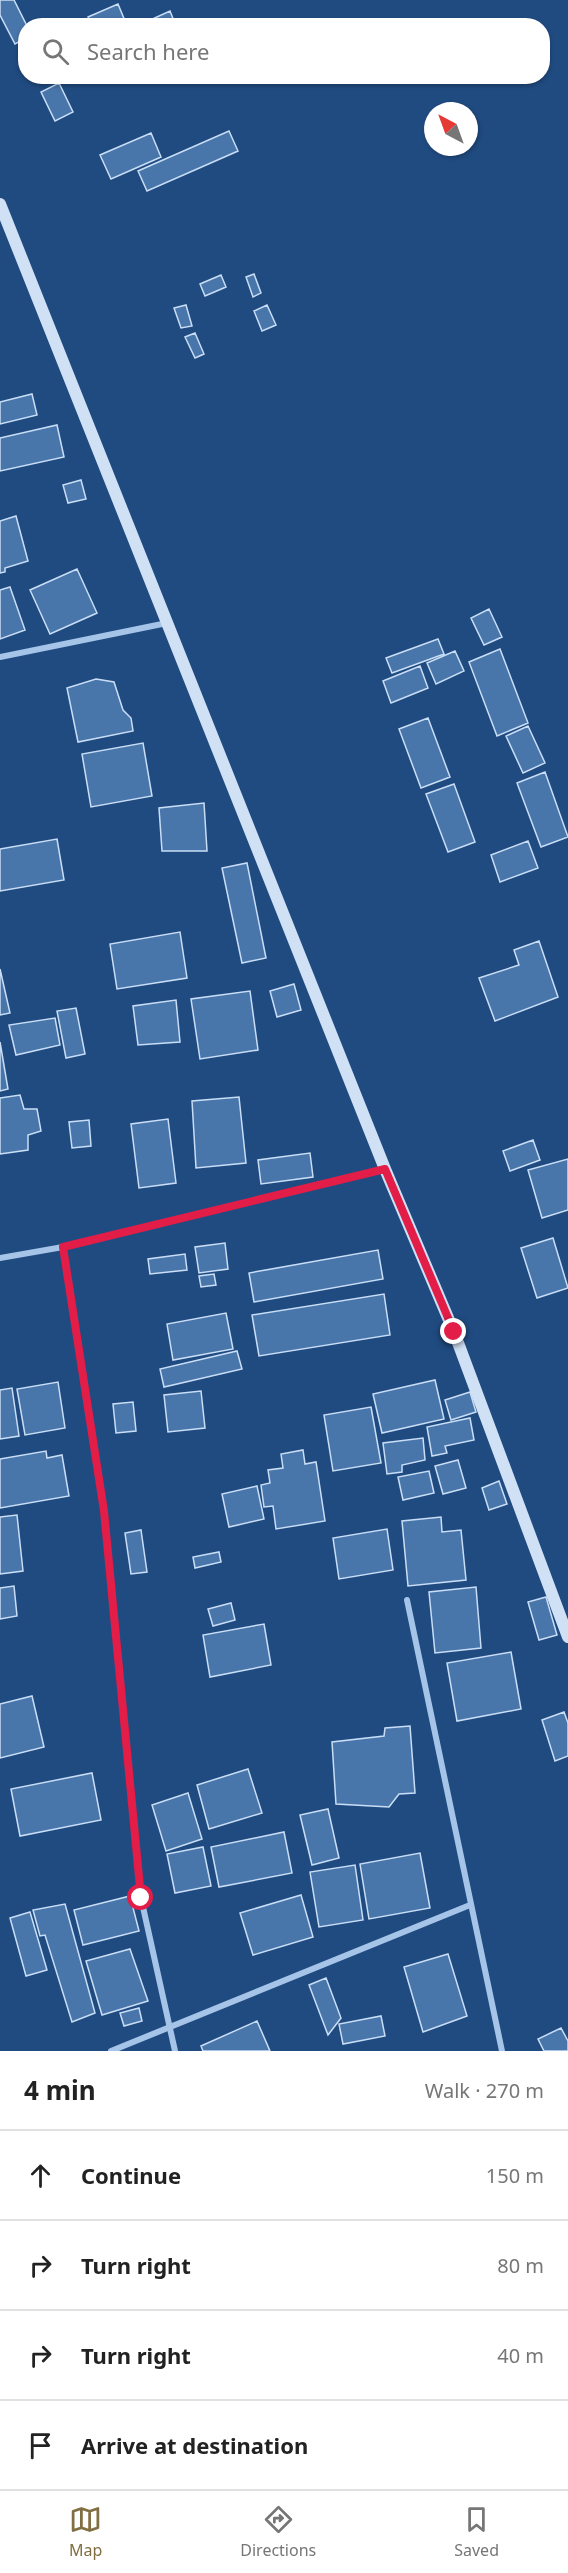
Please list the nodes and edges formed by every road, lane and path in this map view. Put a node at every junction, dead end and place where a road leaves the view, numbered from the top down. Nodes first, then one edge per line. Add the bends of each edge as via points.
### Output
1 (0, 204) edge
2 (167, 623) junction
3 (0, 657) edge
4 (385, 1169) junction
5 (63, 1247) junction
6 (0, 1258) edge
7 (407, 1600) dead end
8 (568, 1636) edge
9 (470, 1905) junction
10 (170, 2028) junction
11 (111, 2051) edge
12 (175, 2051) edge
13 (502, 2051) edge

1 - 2 street
2 - 3 street
2 - 4 street
4 - 5 street
4 - 8 street via 454,1332
5 - 6 street
5 - 10 street via 104,1511 141,1898
7 - 9 street
9 - 10 street
9 - 13 street
10 - 11 street
10 - 12 street

